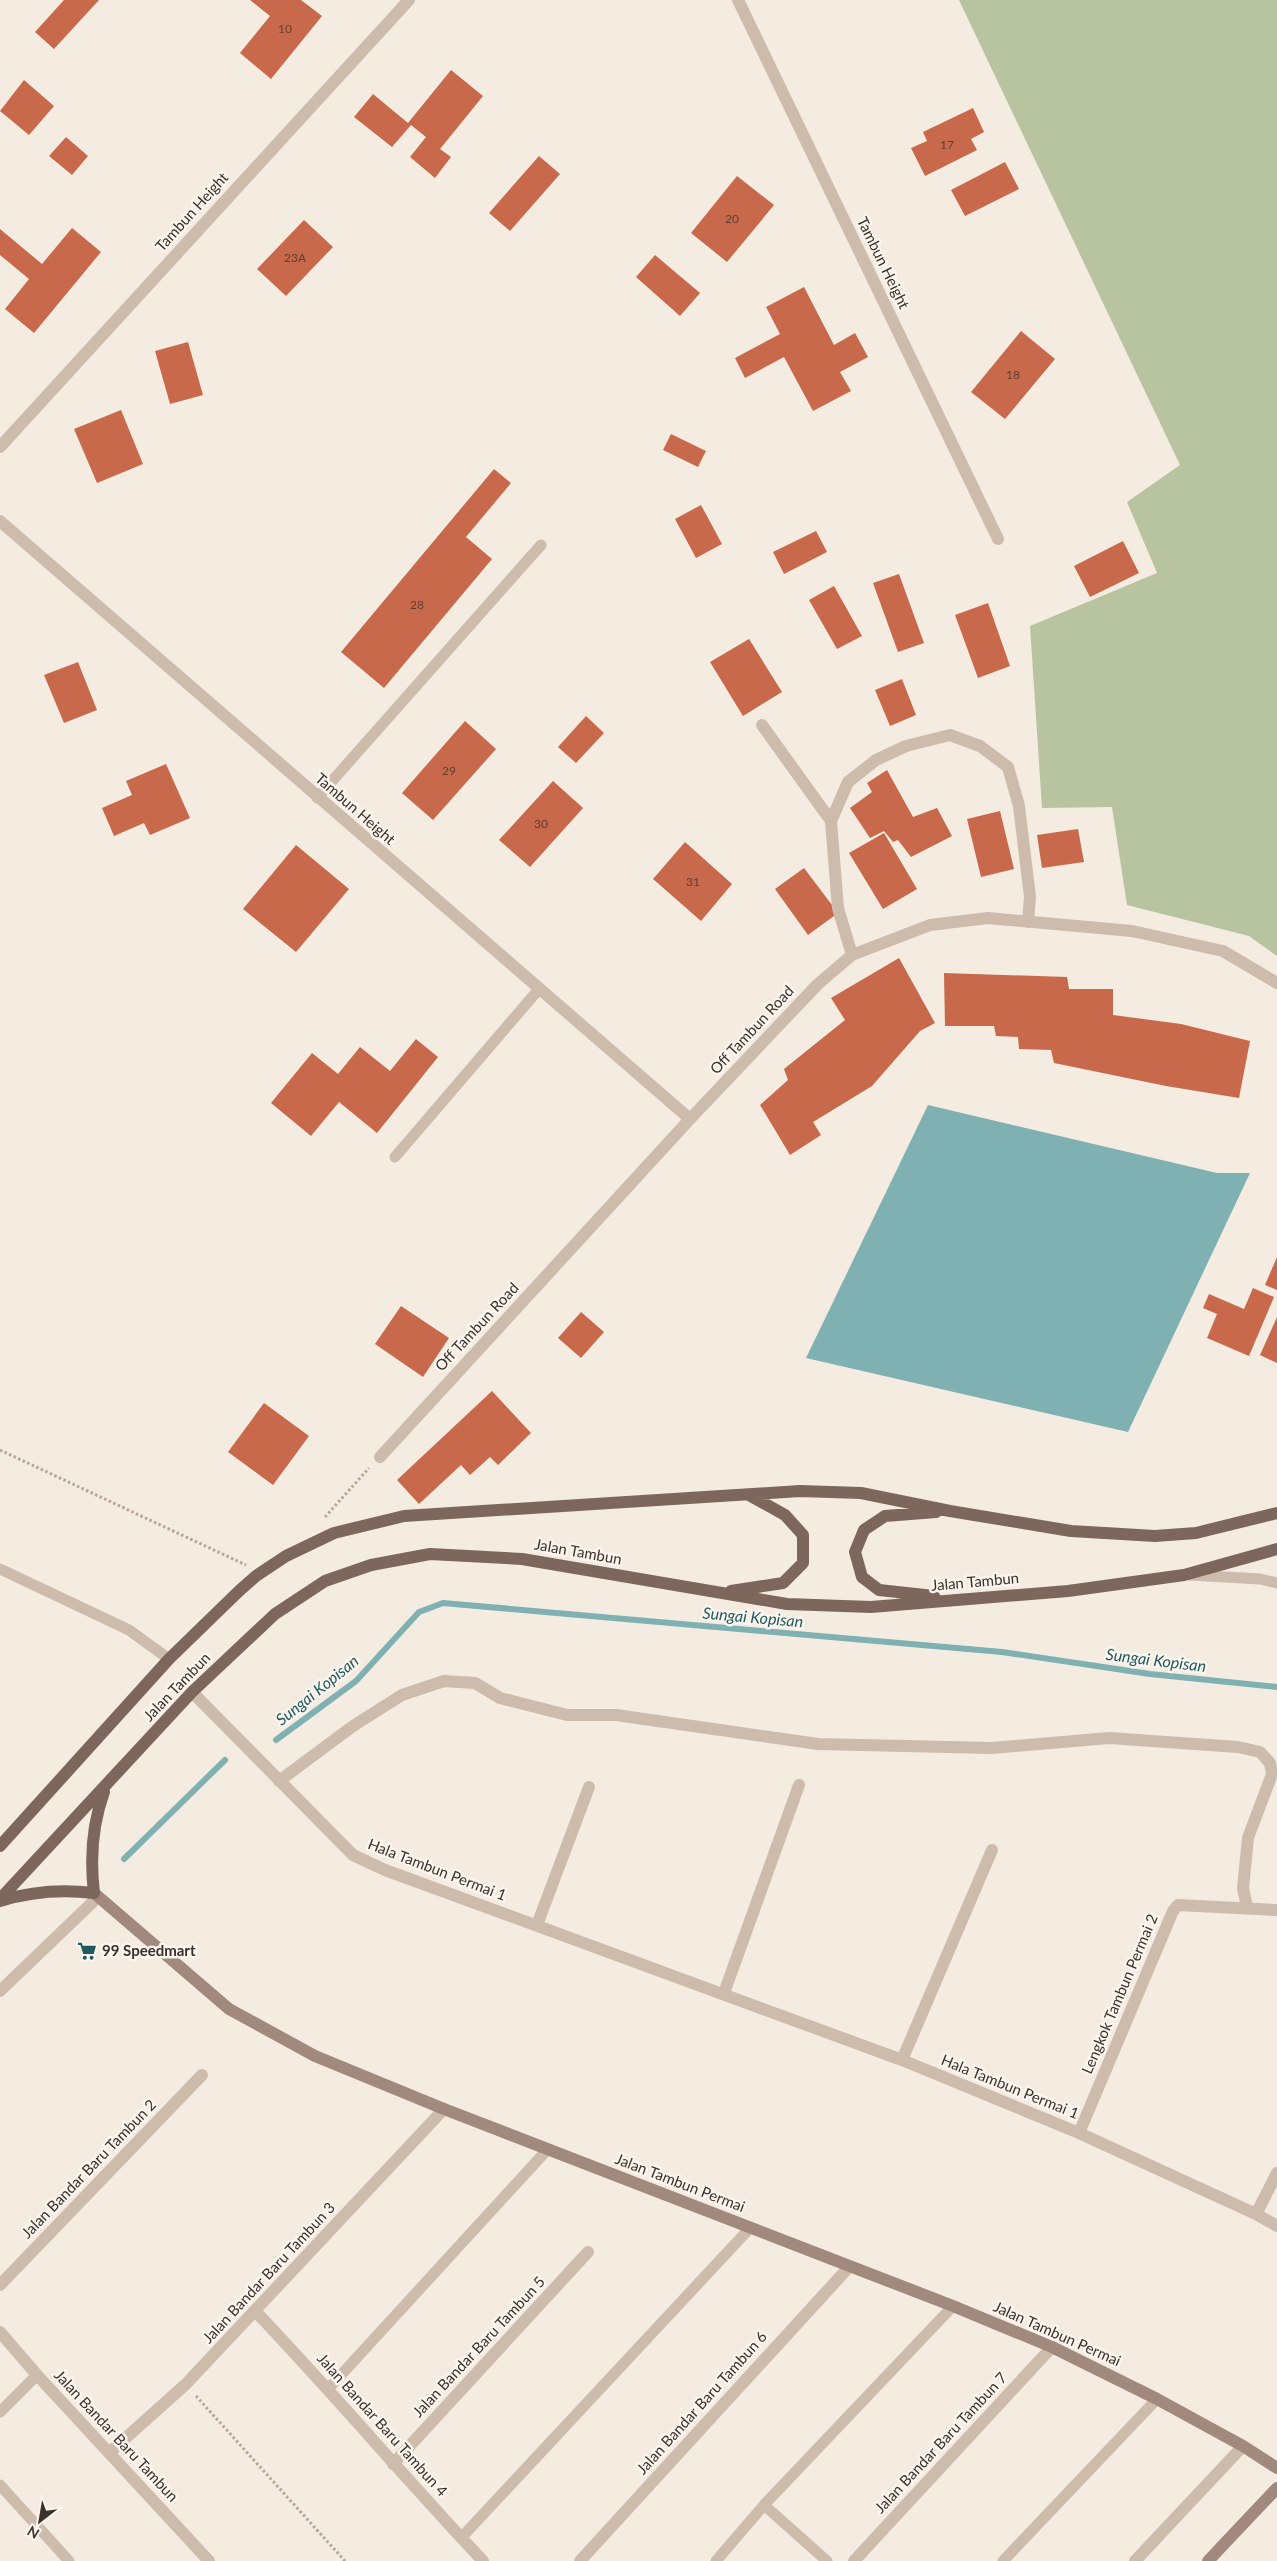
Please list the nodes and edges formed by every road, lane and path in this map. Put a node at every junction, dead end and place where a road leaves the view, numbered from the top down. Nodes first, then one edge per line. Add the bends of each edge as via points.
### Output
1 (409, 0) edge
2 (738, 0) edge
3 (0, 447) edge
4 (0, 521) edge
5 (998, 539) dead end
6 (541, 545) dead end
7 (762, 725) dead end
8 (317, 798) junction
9 (831, 821) junction
10 (1028, 922) junction
11 (852, 955) junction
12 (1277, 983) edge
13 (539, 989) junction
14 (690, 1119) junction
15 (395, 1157) dead end
16 (0, 1450) edge
17 (380, 1457) joint
18 (749, 1495) junction
19 (950, 1511) junction
20 (1277, 1513) edge
21 (321, 1522) dead end
22 (1277, 1549) edge
23 (0, 1569) edge
24 (1184, 1575) junction
25 (256, 1576) junction
26 (1277, 1583) edge
27 (720, 1592) junction
28 (956, 1599) junction
29 (170, 1660) junction
30 (192, 1692) junction
31 (280, 1781) junction
32 (799, 1785) dead end
33 (589, 1787) dead end
34 (106, 1788) junction
35 (0, 1846) edge
36 (992, 1850) dead end
37 (96, 1895) junction
38 (0, 1900) edge
39 (1247, 1907) junction
40 (1277, 1910) edge
41 (537, 1925) junction
42 (0, 1991) edge
43 (724, 1993) junction
44 (902, 2060) junction
45 (202, 2075) dead end
46 (444, 2109) junction
47 (1079, 2133) junction
48 (547, 2150) junction
49 (1277, 2173) edge
50 (1256, 2214) junction
51 (1277, 2226) edge
52 (750, 2228) junction
53 (588, 2252) dead end
54 (849, 2267) junction
55 (0, 2285) edge
56 (953, 2306) junction
57 (256, 2312) junction
58 (0, 2332) edge
59 (1052, 2347) junction
60 (37, 2376) junction
61 (186, 2384) junction
62 (329, 2388) junction
63 (1157, 2399) junction
64 (0, 2412) edge
65 (1243, 2446) junction
66 (110, 2452) junction
67 (392, 2464) junction
68 (1277, 2468) edge
69 (0, 2485) edge
70 (1277, 2488) edge
71 (764, 2505) junction
72 (461, 2538) junction
73 (69, 2561) edge
74 (209, 2561) edge
75 (345, 2561) edge
76 (483, 2561) edge
77 (580, 2561) edge
78 (716, 2561) edge
79 (827, 2561) edge
80 (854, 2561) edge
81 (1003, 2561) edge
82 (1135, 2561) edge
83 (1208, 2561) edge

1 - 3 street, Tambun Height
2 - 5 street, Tambun Height
4 - 8 street, Tambun Height
6 - 8 lane
7 - 9 street
8 - 13 street, Tambun Height
9 - 10 street via 848,782 876,760 906,746 950,735 980,746 1008,766 1019,806 1030,897
9 - 11 street via 838,908
10 - 11 street, Off Tambun Road via 988,918 930,925
10 - 12 street, Off Tambun Road via 1132,931 1223,951
11 - 14 street, Off Tambun Road via 818,984
13 - 14 street, Tambun Height
13 - 15 lane
14 - 17 street, Off Tambun Road
16 - 25 path via 250,1566
17 - 21 path
18 - 19 main road, Jalan Tambun via 800,1491 861,1493
18 - 25 main road, Jalan Tambun via 404,1516 334,1533 286,1556
18 - 27 main road via 785,1514 803,1535 803,1563 783,1583
19 - 20 main road, Jalan Tambun via 1071,1531 1155,1536 1196,1533
19 - 28 main road via 885,1516 864,1530 855,1552 862,1577 879,1590
22 - 24 main road, Jalan Tambun
23 - 29 lane via 128,1630
24 - 26 lane via 1260,1578
24 - 28 main road, Jalan Tambun via 1068,1591
25 - 29 main road, Jalan Tambun
27 - 28 main road, Jalan Tambun via 787,1604 862,1607
27 - 30 main road, Jalan Tambun via 522,1559 430,1554 371,1565 325,1581 275,1614
29 - 35 main road, Jalan Tambun
30 - 31 street, Hala Tambun Permai 1
30 - 34 main road, Jalan Tambun
31 - 39 street via 353,1726 402,1695 444,1682 474,1683 500,1698 567,1715 616,1715 818,1744 992,1748 1109,1738 1238,1747 1260,1752 1270,1762 1272,1774 1248,1838 1244,1888
31 - 41 street, Hala Tambun Permai 1 via 353,1855 385,1870
32 - 43 street
33 - 41 street
34 - 37 main road via 95,1817 91,1866
34 - 38 main road, Jalan Tambun
36 - 44 street
37 - 38 main road via 65,1889
37 - 42 street
37 - 46 street, Jalan Tambun Permai via 229,2009 316,2056
39 - 40 street, Lengkok Tambun Permai 2
39 - 47 street, Lengkok Tambun Permai 2 via 1184,1904 1173,1911
41 - 43 street, Hala Tambun Permai 1
43 - 44 street, Hala Tambun Permai 1
44 - 47 street, Hala Tambun Permai 1
45 - 55 street, Jalan Bandar Baru Tambun 2
46 - 48 street, Jalan Tambun Permai
46 - 57 street, Jalan Bandar Baru Tambun 3
47 - 50 street, Hala Tambun Permai 1
48 - 52 street, Jalan Tambun Permai
48 - 62 lane
49 - 50 street
50 - 51 street, Hala Tambun Permai 1
52 - 54 street, Jalan Tambun Permai
52 - 72 lane
53 - 67 street, Jalan Bandar Baru Tambun 5
54 - 56 street, Jalan Tambun Permai
54 - 77 street, Jalan Bandar Baru Tambun 6
56 - 59 street, Jalan Tambun Permai
56 - 71 lane
57 - 61 street, Jalan Bandar Baru Tambun 3
57 - 62 street, Jalan Bandar Baru Tambun 4
58 - 60 street, Jalan Bandar Baru Tambun
59 - 63 street, Jalan Tambun Permai
59 - 80 street, Jalan Bandar Baru Tambun 7
60 - 64 lane
60 - 66 street, Jalan Bandar Baru Tambun
61 - 66 street, Jalan Bandar Baru Tambun 3
61 - 75 path
62 - 67 street, Jalan Bandar Baru Tambun 4
63 - 65 street, Jalan Tambun Permai
63 - 81 lane
65 - 68 street, Jalan Tambun Permai
65 - 82 street
66 - 74 street, Jalan Bandar Baru Tambun
67 - 72 street, Jalan Bandar Baru Tambun 4
69 - 73 lane
70 - 83 street
71 - 78 lane
71 - 79 lane
72 - 76 street, Jalan Bandar Baru Tambun 4

